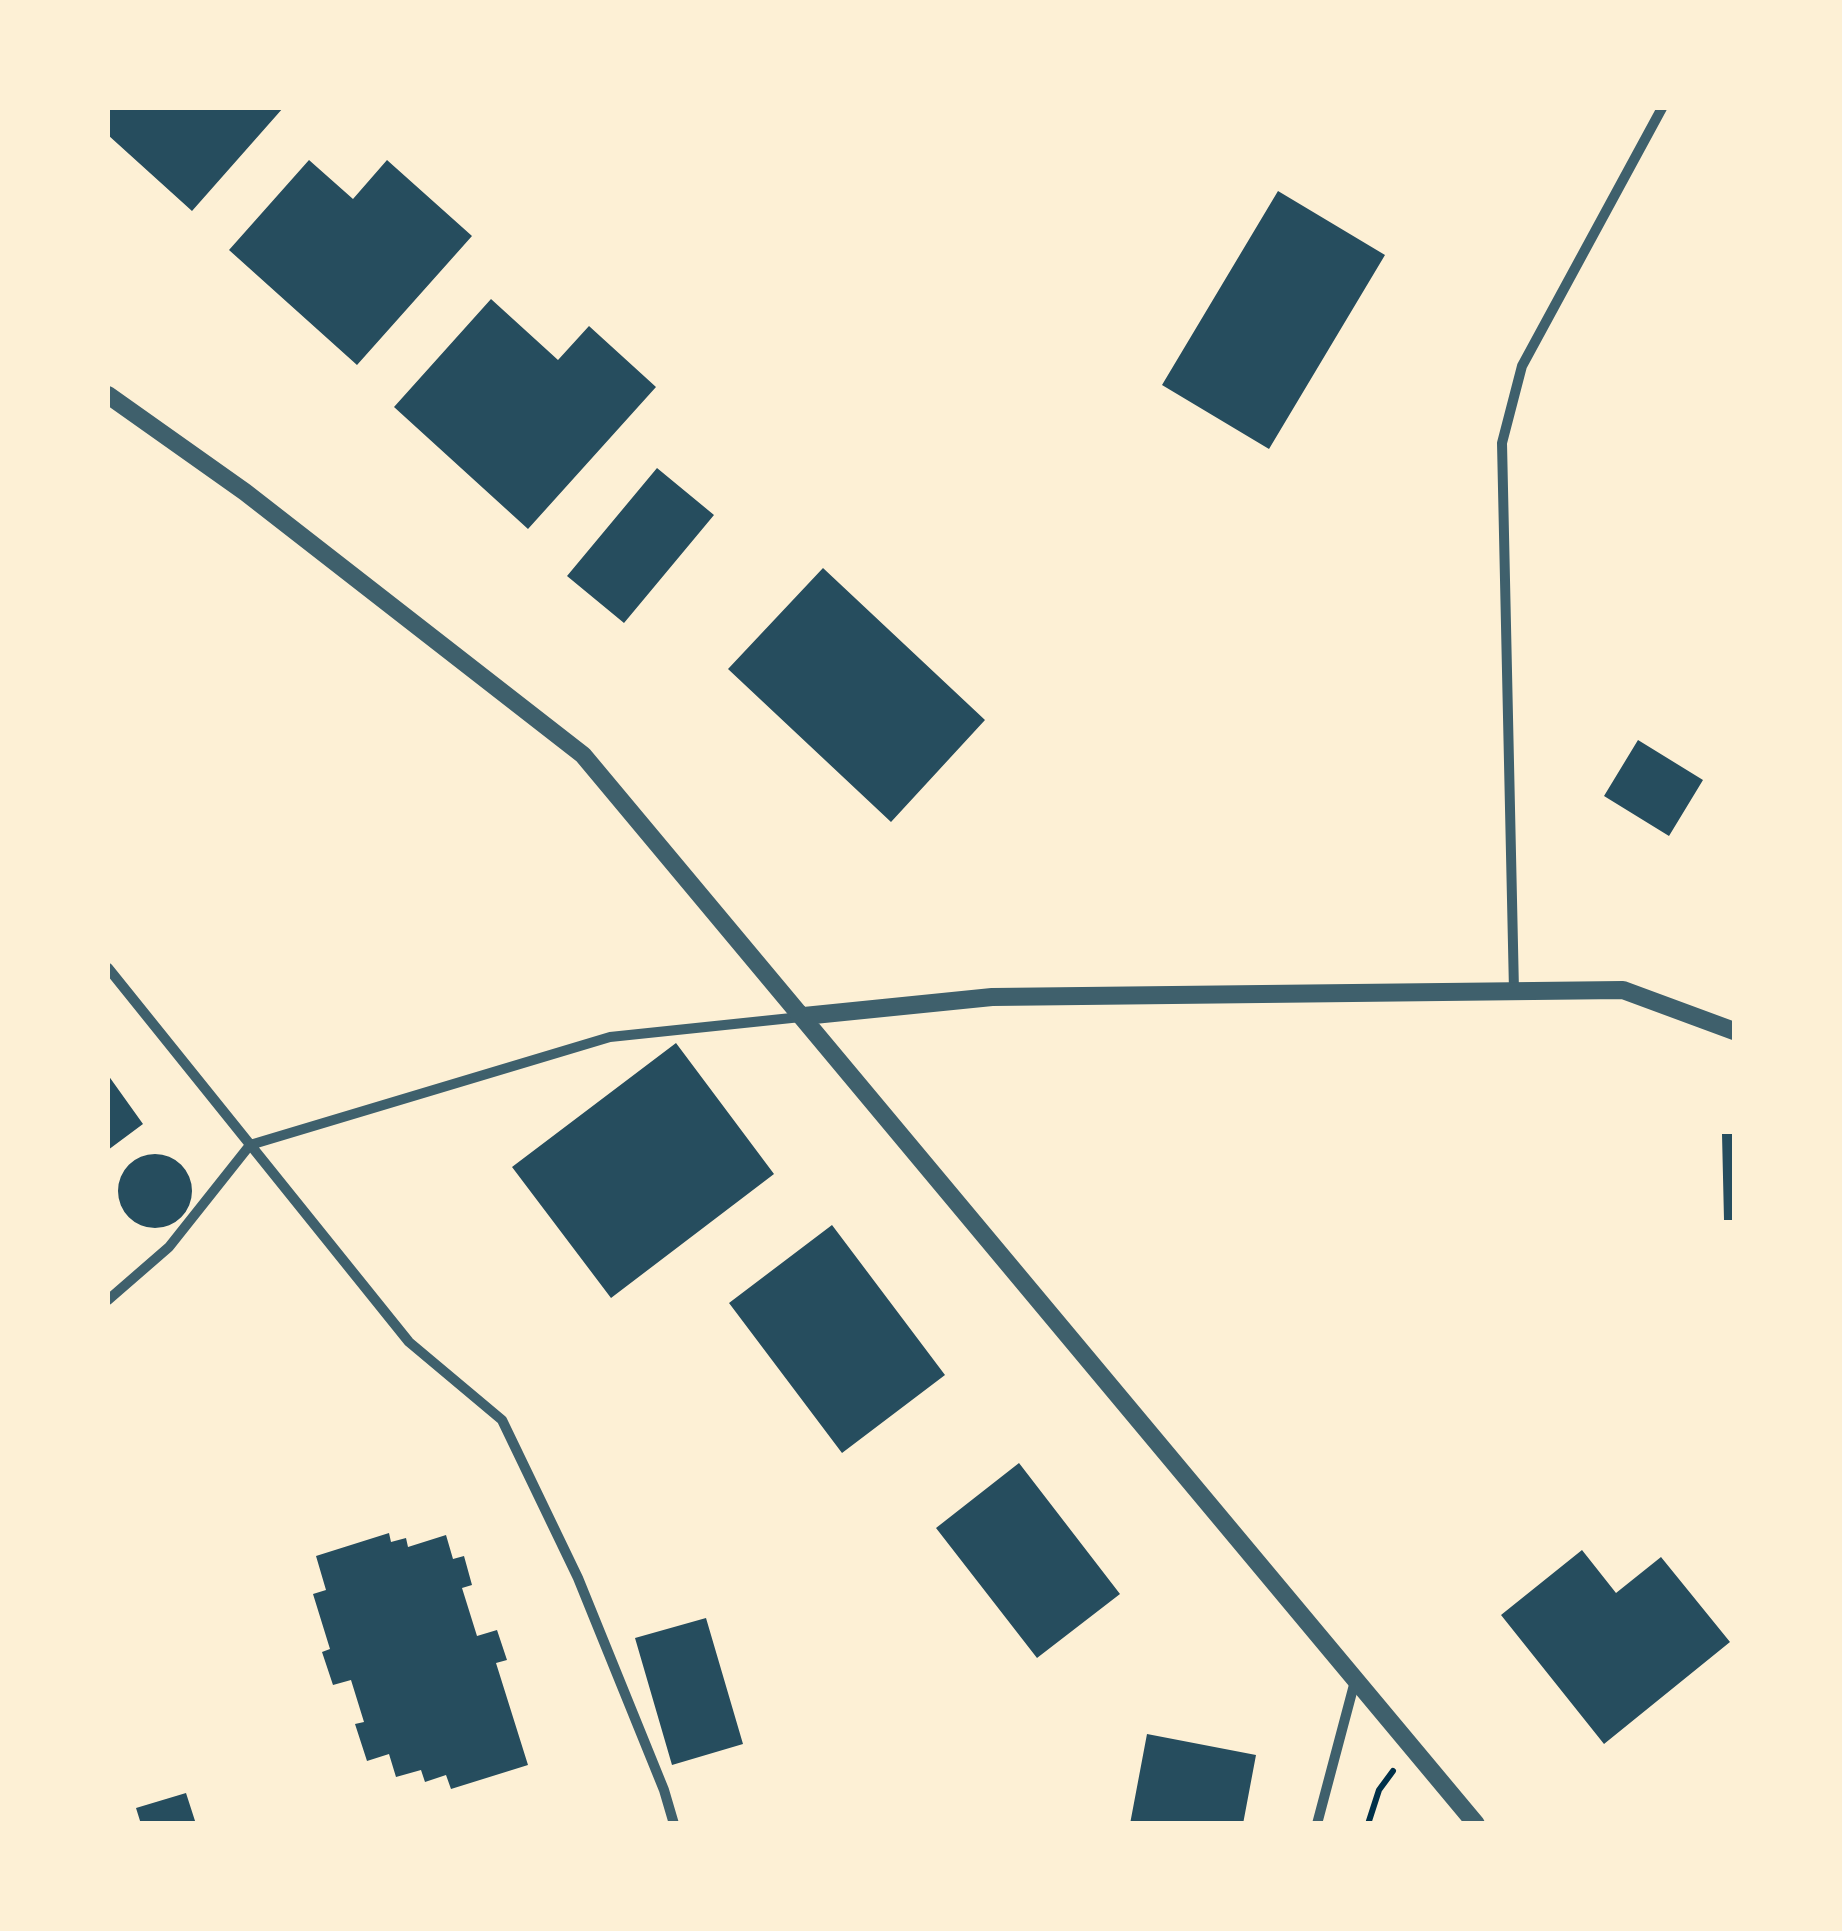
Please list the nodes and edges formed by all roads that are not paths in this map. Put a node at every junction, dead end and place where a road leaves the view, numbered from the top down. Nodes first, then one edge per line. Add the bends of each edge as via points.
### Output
1 (1662, 108) edge
2 (108, 395) edge
3 (108, 968) edge
4 (1514, 991) junction
5 (804, 1016) junction
6 (1734, 1031) edge
7 (250, 1145) junction
8 (108, 1300) edge
9 (1355, 1680) junction
10 (674, 1824) edge
11 (1317, 1824) edge
12 (1476, 1824) edge

1 - 4 street via 1522,366 1502,443
2 - 5 street via 245,492 583,756
3 - 7 street
4 - 5 street via 992,997
4 - 6 street via 1623,990
5 - 7 street via 610,1037
5 - 9 street
7 - 8 street via 168,1248
7 - 10 street via 409,1342 502,1420 578,1578
9 - 11 street
9 - 12 street

